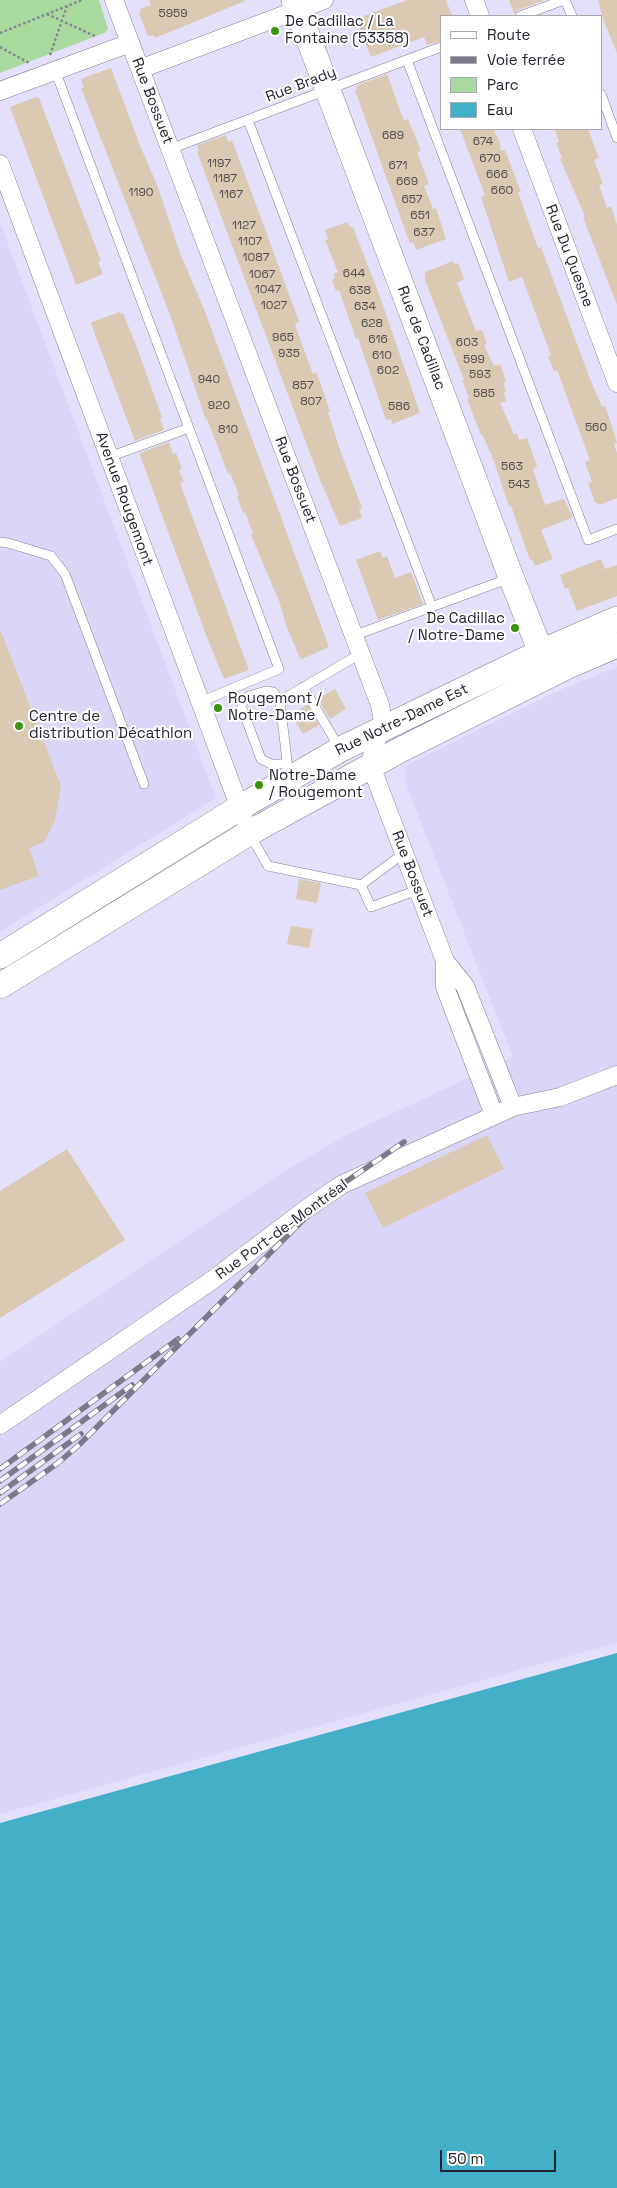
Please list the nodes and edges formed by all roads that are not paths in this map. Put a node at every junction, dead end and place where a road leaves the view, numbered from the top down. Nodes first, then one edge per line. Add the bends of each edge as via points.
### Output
1 (114, 0) edge
2 (324, 0) edge
3 (474, 0) edge
4 (565, 0) edge
5 (295, 5) edge
6 (480, 15) edge
7 (523, 15) edge
8 (572, 15) edge
9 (130, 43) junction
10 (440, 46) edge
11 (407, 60) junction
12 (52, 63) junction
13 (140, 69) junction
14 (0, 90) edge
15 (327, 90) junction
16 (602, 97) edge
17 (248, 120) junction
18 (522, 130) edge
19 (617, 138) edge
20 (170, 149) junction
21 (0, 164) edge
22 (617, 383) edge
23 (189, 428) junction
24 (109, 457) junction
25 (617, 529) edge
26 (0, 542) edge
27 (511, 577) junction
28 (432, 607) junction
29 (617, 619) edge
30 (353, 636) junction
31 (617, 645) edge
32 (360, 654) junction
33 (545, 663) junction
34 (303, 687) junction
35 (280, 701) junction
36 (200, 702) junction
37 (382, 728) junction
38 (341, 749) junction
39 (371, 766) junction
40 (288, 771) junction
41 (144, 784) dead end
42 (239, 808) junction
43 (249, 833) junction
44 (404, 852) junction
45 (361, 885) junction
46 (418, 890) junction
47 (8, 951) edge
48 (445, 961) junction
49 (29, 968) junction
50 (0, 986) edge
51 (617, 1075) edge
52 (512, 1107) junction
53 (494, 1115) junction
54 (0, 1425) edge

1 - 9 street, Rue Bossuet
2 - 5 street
3 - 6 street
4 - 7 lane
4 - 8 lane
5 - 13 street
5 - 15 main road, Rue de Cadillac
9 - 12 street
9 - 13 street, Rue Bossuet
10 - 11 lane, Rue Brady
11 - 15 lane, Rue Brady
11 - 25 lane via 588,540
12 - 14 street
12 - 23 lane
13 - 20 street, Rue Bossuet
15 - 17 lane, Rue Brady
15 - 27 main road, Rue de Cadillac
16 - 19 lane
17 - 20 lane, Rue Brady
17 - 28 lane
18 - 22 street, Rue Du Quesne
20 - 30 street, Rue Bossuet
21 - 24 street, Avenue Rougemont
23 - 24 lane
23 - 36 lane via 279,669
24 - 36 street, Avenue Rougemont
26 - 41 lane via 50,556 65,574
27 - 28 lane
27 - 33 main road, Rue de Cadillac
28 - 30 lane
29 - 33 main road, Rue Notre-Dame Est
30 - 32 street, Rue Bossuet
31 - 33 main road, Rue Notre-Dame Est
32 - 34 lane
32 - 37 street, Rue Bossuet via 380,705
33 - 37 main road, Rue Notre-Dame Est
33 - 39 main road, Rue Notre-Dame Est
34 - 35 lane
34 - 38 lane
35 - 40 lane
35 - 40 lane via 273,692 266,691 244,699 242,708 261,759
36 - 42 street, Avenue Rougemont
37 - 38 main road, Rue Notre-Dame Est
37 - 39 street, Rue Bossuet via 373,748
38 - 40 main road, Rue Notre-Dame Est
39 - 43 main road, Rue Notre-Dame Est
39 - 44 street, Rue Bossuet
40 - 42 main road, Rue Notre-Dame Est
42 - 43 street, Avenue Rougemont
42 - 47 main road, Rue Notre-Dame Est
43 - 45 lane via 268,866
43 - 49 main road, Rue Notre-Dame Est
44 - 45 lane
44 - 46 street, Rue Bossuet
45 - 46 lane via 371,907
46 - 48 street, Rue Bossuet
47 - 49 main road, Rue Notre-Dame Est
48 - 52 street, Rue Bossuet via 465,986
48 - 53 street, Rue Bossuet via 445,987
49 - 50 main road, Rue Notre-Dame Est
51 - 52 street, Rue Port-de-Montréal via 560,1097
52 - 53 street, Rue Port-de-Montréal
53 - 54 street, Rue Port-de-Montréal via 341,1184 212,1281

